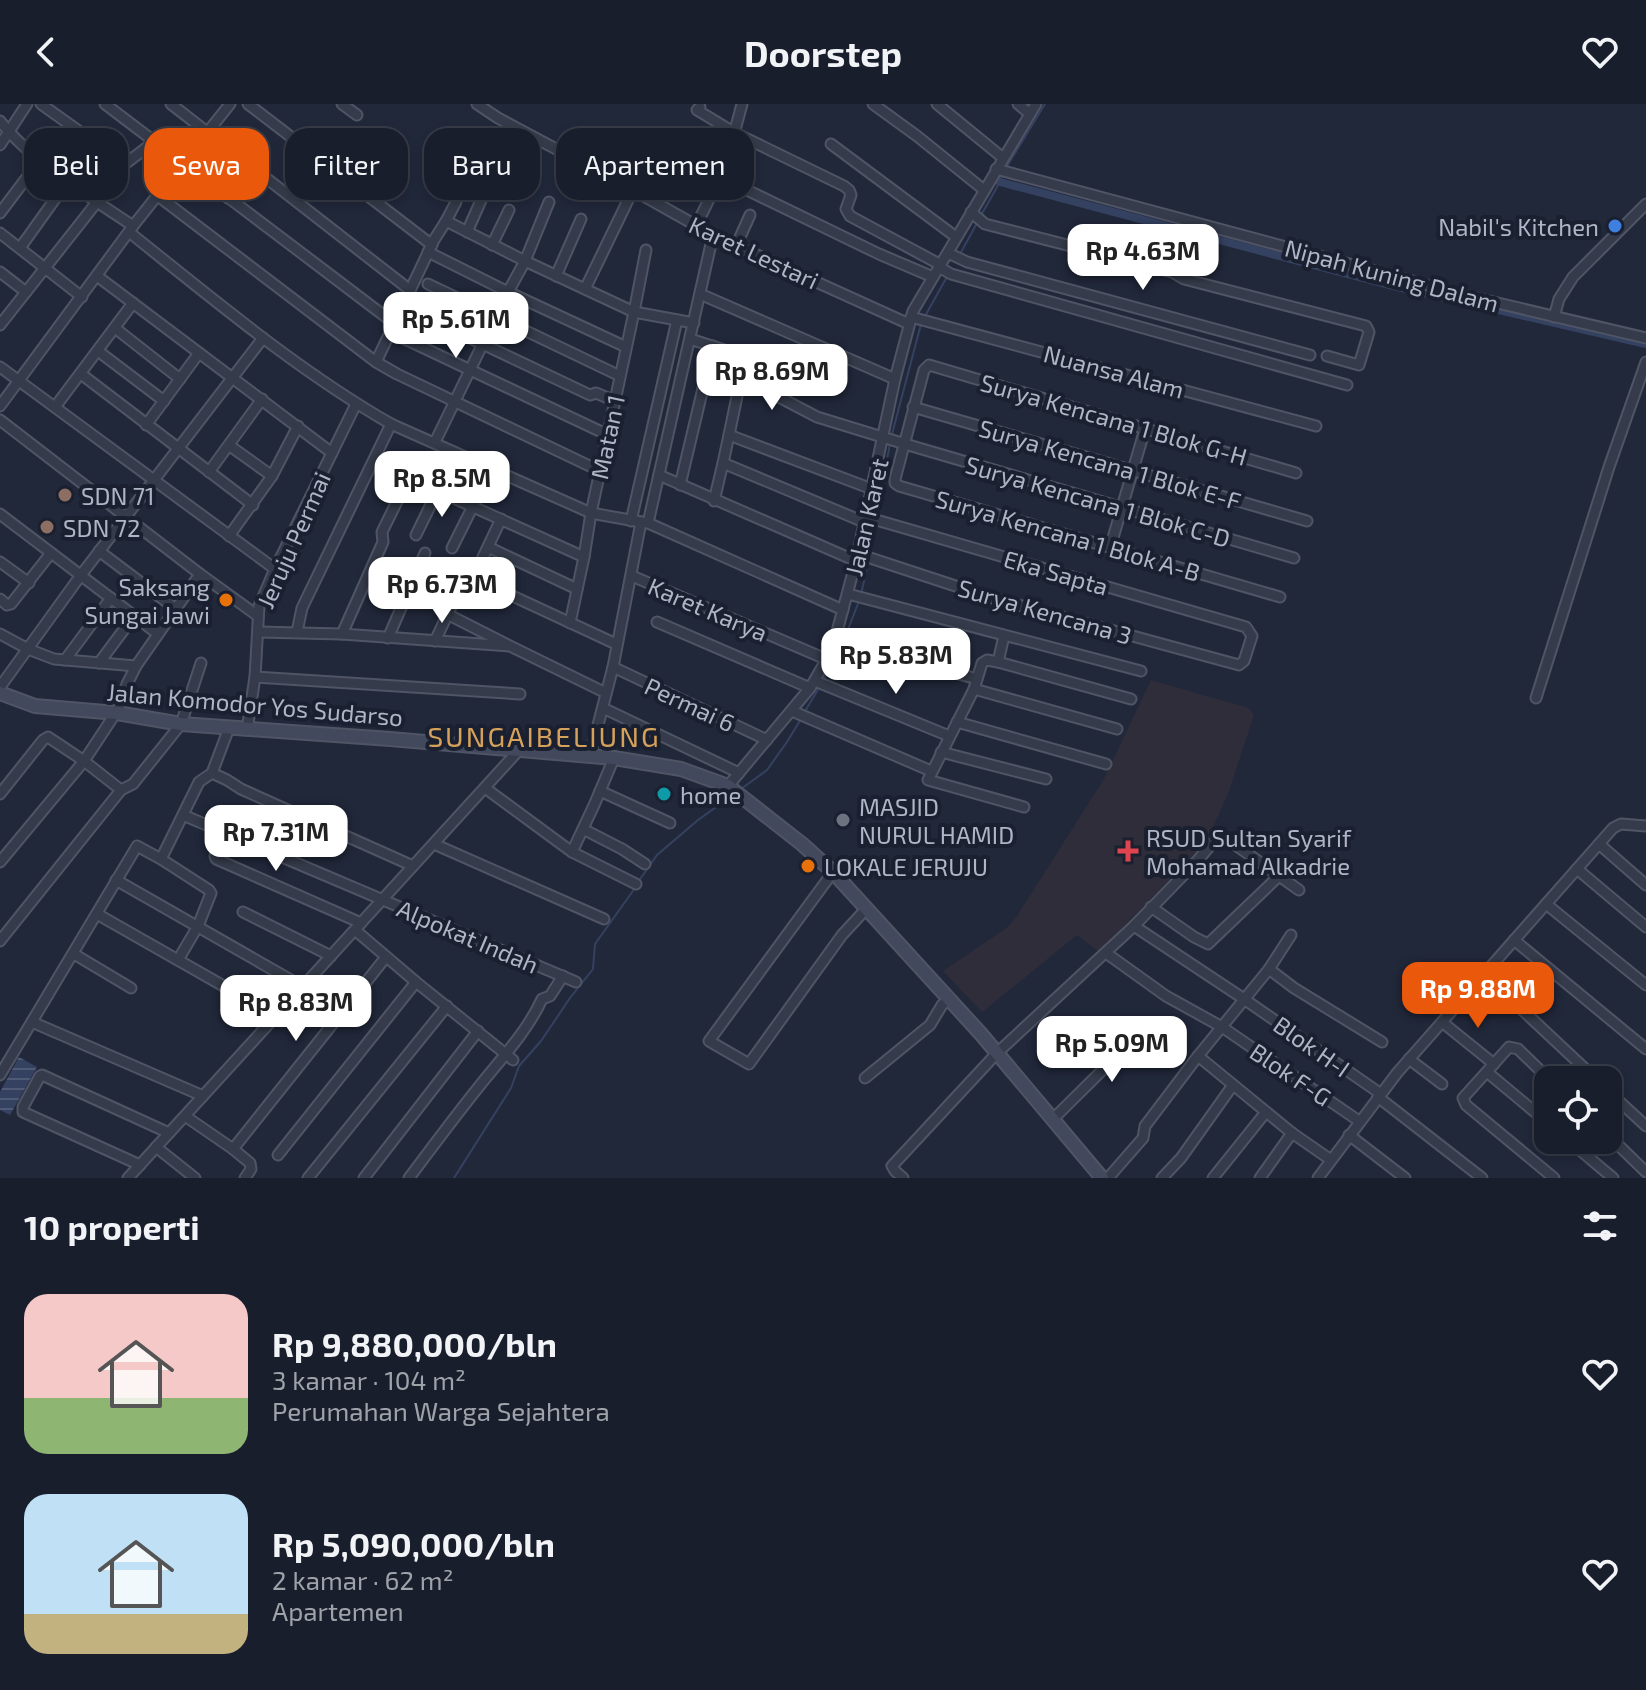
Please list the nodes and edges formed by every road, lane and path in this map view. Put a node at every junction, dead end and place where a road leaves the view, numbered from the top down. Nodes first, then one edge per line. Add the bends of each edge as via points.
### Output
1 (27, 104) edge
2 (41, 104) edge
3 (105, 104) edge
4 (171, 104) edge
5 (230, 104) edge
6 (248, 104) edge
7 (342, 104) edge
8 (477, 104) edge
9 (742, 104) edge
10 (873, 104) edge
11 (937, 104) edge
12 (1018, 104) edge
13 (1036, 104) edge
14 (700, 107) dead end
15 (1030, 114) junction
16 (357, 115) dead end
17 (5, 128) edge
18 (202, 128) edge
19 (210, 128) edge
20 (727, 128) edge
21 (736, 128) edge
22 (144, 134) edge
23 (754, 142) edge
24 (831, 144) dead end
25 (0, 145) edge
26 (24, 145) edge
27 (556, 149) edge
28 (144, 150) edge
29 (1003, 158) junction
30 (998, 170) junction
31 (269, 180) edge
32 (24, 181) edge
33 (984, 190) junction
34 (754, 193) edge
35 (54, 200) edge
36 (94, 200) edge
37 (155, 200) edge
38 (163, 200) edge
39 (231, 200) edge
40 (456, 200) edge
41 (481, 200) edge
42 (628, 200) edge
43 (650, 200) edge
44 (709, 200) edge
45 (97, 202) junction
46 (549, 202) dead end
47 (1646, 204) edge
48 (509, 210) dead end
49 (0, 213) edge
50 (972, 213) junction
51 (750, 215) dead end
52 (581, 219) dead end
53 (446, 221) junction
54 (696, 226) junction
55 (131, 229) junction
56 (467, 232) junction
57 (0, 233) edge
58 (713, 235) junction
59 (956, 237) junction
60 (492, 245) junction
61 (736, 246) junction
62 (20, 248) junction
63 (430, 248) junction
64 (646, 250) dead end
65 (950, 254) junction
66 (525, 261) junction
67 (45, 268) junction
68 (943, 269) junction
69 (0, 272) edge
70 (97, 276) junction
71 (556, 276) junction
72 (933, 277) junction
73 (428, 284) dead end
74 (585, 289) junction
75 (410, 290) junction
76 (26, 292) junction
77 (508, 292) junction
78 (700, 294) junction
79 (82, 297) junction
80 (133, 303) junction
81 (4, 312) edge
82 (634, 312) junction
83 (419, 314) dead end
84 (495, 317) junction
85 (1554, 317) junction
86 (677, 320) junction
87 (911, 320) junction
88 (694, 323) junction
89 (0, 325) edge
90 (115, 328) junction
91 (392, 328) junction
92 (263, 338) junction
93 (1646, 338) edge
94 (690, 339) junction
95 (482, 345) junction
96 (713, 346) junction
97 (626, 347) junction
98 (98, 351) junction
99 (199, 353) junction
100 (1310, 355) dead end
101 (1327, 356) dead end
102 (742, 357) junction
103 (376, 362) junction
104 (1646, 362) edge
105 (0, 367) edge
106 (470, 370) junction
107 (81, 374) junction
108 (620, 376) junction
109 (741, 377) junction
110 (233, 378) junction
111 (180, 379) junction
112 (895, 379) junction
113 (19, 381) junction
114 (807, 385) dead end
115 (1347, 385) dead end
116 (262, 399) junction
117 (164, 401) junction
118 (455, 401) junction
119 (615, 401) junction
120 (356, 404) junction
121 (0, 406) edge
122 (55, 407) junction
123 (913, 407) junction
124 (0, 420) edge
125 (391, 424) junction
126 (146, 425) junction
127 (298, 426) junction
128 (1316, 426) dead end
129 (1145, 429) junction
130 (608, 435) junction
131 (729, 435) junction
132 (886, 438) junction
133 (435, 442) junction
134 (903, 444) junction
135 (230, 446) junction
136 (178, 449) junction
137 (332, 453) junction
138 (374, 462) junction
139 (723, 463) junction
140 (492, 468) junction
141 (1133, 470) junction
142 (600, 471) junction
143 (209, 472) junction
144 (1296, 473) dead end
145 (659, 475) junction
146 (272, 476) junction
147 (409, 477) junction
148 (153, 481) junction
149 (680, 485) junction
150 (872, 489) junction
151 (438, 490) junction
152 (714, 501) junction
153 (253, 505) junction
154 (473, 506) junction
155 (1122, 508) junction
156 (591, 513) junction
157 (0, 514) edge
158 (126, 516) junction
159 (501, 519) junction
160 (866, 519) junction
161 (1307, 521) dead end
162 (640, 522) junction
163 (416, 535) dead end
164 (229, 536) junction
165 (488, 547) junction
166 (452, 548) dead end
167 (1110, 548) junction
168 (99, 551) junction
169 (51, 553) junction
170 (425, 553) dead end
171 (584, 557) junction
172 (859, 557) junction
173 (1294, 558) dead end
174 (0, 562) edge
175 (275, 569) junction
176 (200, 574) junction
177 (475, 574) junction
178 (81, 575) junction
179 (632, 576) junction
180 (29, 583) junction
181 (577, 589) junction
182 (850, 595) junction
183 (1280, 597) dead end
184 (111, 598) junction
185 (0, 599) edge
186 (176, 609) junction
187 (843, 610) junction
188 (447, 614) junction
189 (134, 616) junction
190 (258, 616) junction
191 (657, 622) dead end
192 (570, 623) junction
193 (1246, 627) joint
194 (259, 632) junction
195 (297, 632) junction
196 (0, 634) edge
197 (158, 634) junction
198 (342, 634) junction
199 (1004, 636) junction
200 (388, 638) junction
201 (435, 641) junction
202 (838, 641) junction
203 (616, 644) junction
204 (510, 646) junction
205 (28, 649) junction
206 (65, 660) junction
207 (828, 660) junction
208 (998, 662) junction
209 (99, 663) junction
210 (201, 663) dead end
211 (136, 666) junction
212 (613, 667) junction
213 (1141, 671) dead end
214 (255, 677) junction
215 (814, 684) junction
216 (975, 684) junction
217 (0, 690) edge
218 (606, 693) junction
219 (520, 694) dead end
220 (1536, 698) dead end
221 (1131, 699) dead end
222 (603, 708) junction
223 (794, 712) junction
224 (116, 714) junction
225 (957, 722) junction
226 (181, 724) junction
227 (229, 728) junction
228 (1117, 729) dead end
229 (247, 730) junction
230 (949, 736) junction
231 (767, 740) junction
232 (519, 750) junction
233 (941, 752) junction
234 (590, 756) junction
235 (614, 758) junction
236 (84, 761) junction
237 (1106, 764) dead end
238 (931, 771) junction
239 (212, 773) junction
240 (739, 773) junction
241 (1046, 779) dead end
242 (728, 787) junction
243 (485, 788) junction
244 (121, 790) junction
245 (600, 791) junction
246 (0, 794) edge
247 (1024, 807) dead end
248 (183, 815) junction
249 (670, 823) dead end
250 (1646, 826) edge
251 (583, 829) junction
252 (228, 835) junction
253 (434, 844) junction
254 (1599, 844) junction
255 (572, 852) junction
256 (161, 859) junction
257 (0, 862) edge
258 (645, 864) dead end
259 (413, 866) junction
260 (1577, 869) junction
261 (833, 872) junction
262 (1280, 875) junction
263 (116, 880) junction
264 (636, 884) dead end
265 (1646, 885) edge
266 (1299, 890) dead end
267 (382, 900) junction
268 (1546, 904) junction
269 (1151, 907) junction
270 (867, 908) junction
271 (243, 912) dead end
272 (97, 914) junction
273 (604, 919) dead end
274 (198, 926) junction
275 (358, 926) junction
276 (1134, 926) junction
277 (1646, 927) edge
278 (1291, 935) dead end
279 (1514, 940) junction
280 (0, 941) edge
281 (1106, 953) junction
282 (74, 954) junction
283 (331, 956) junction
284 (386, 957) junction
285 (178, 960) junction
286 (1269, 969) junction
287 (1484, 974) junction
288 (563, 976) junction
289 (416, 982) junction
290 (576, 982) dead end
291 (1646, 985) edge
292 (303, 987) junction
293 (131, 988) dead end
294 (949, 999) junction
295 (1244, 999) junction
296 (447, 1006) junction
297 (260, 1010) dead end
298 (32, 1022) junction
299 (1442, 1022) junction
300 (1148, 1025) dead end
301 (1222, 1027) junction
302 (478, 1031) junction
303 (1382, 1042) dead end
304 (1646, 1049) edge
305 (997, 1053) junction
306 (510, 1056) junction
307 (1198, 1056) junction
308 (1409, 1059) junction
309 (1536, 1066) edge
310 (1582, 1066) edge
311 (1490, 1068) junction
312 (0, 1075) edge
313 (865, 1078) dead end
314 (1442, 1084) dead end
315 (1233, 1085) junction
316 (203, 1096) junction
317 (1379, 1096) junction
318 (1622, 1104) edge
319 (1534, 1110) edge
320 (1266, 1112) junction
321 (185, 1116) junction
322 (1052, 1120) junction
323 (1359, 1121) junction
324 (1646, 1126) edge
325 (169, 1133) junction
326 (1292, 1133) junction
327 (1349, 1135) junction
328 (156, 1147) junction
329 (233, 1149) junction
330 (1622, 1149) edge
331 (1585, 1154) edge
332 (278, 1155) dead end
333 (1331, 1160) junction
334 (140, 1165) junction
335 (1646, 1172) edge
336 (128, 1178) edge
337 (195, 1178) edge
338 (245, 1178) edge
339 (308, 1178) edge
340 (364, 1178) edge
341 (409, 1178) edge
342 (903, 1178) edge
343 (1105, 1178) edge
344 (1162, 1178) edge
345 (1213, 1178) edge
346 (1260, 1178) edge
347 (1318, 1178) edge
348 (1405, 1178) edge
349 (1482, 1178) edge
350 (1554, 1178) edge
351 (1613, 1178) edge

1 - 17 street
2 - 28 street via 125,164
3 - 22 street
4 - 18 street
5 - 19 street
6 - 63 street
7 - 16 street
8 - 27 street, Karet Lestari
9 - 21 street
10 - 33 street
11 - 29 street
12 - 15 street
13 - 15 street, Jalan Karet
14 - 20 street via 697,110
15 - 29 street, Jalan Karet
17 - 25 street
17 - 26 street
23 - 68 street via 849,190 850,216
24 - 59 street
29 - 30 street, Jalan Karet
30 - 33 street, Jalan Karet
30 - 85 street, Nipah Kuning Dalam
31 - 75 street
32 - 49 street
33 - 50 street, Jalan Karet
34 - 72 street
35 - 62 street
36 - 45 street
37 - 55 street
38 - 103 street
39 - 91 street
40 - 53 street
41 - 56 street
42 - 74 street
43 - 54 street, Karet Lestari
44 - 54 street
45 - 55 street
45 - 67 street
46 - 66 street
47 - 85 street via 1573,277
48 - 60 street
50 - 59 street, Jalan Karet
50 - 101 street via 985,224 1366,326 1369,332 1359,365
51 - 61 street
52 - 71 street
53 - 56 street
53 - 63 street
54 - 58 street, Karet Lestari
55 - 70 street
55 - 92 street
56 - 60 street
57 - 62 street
58 - 61 street, Karet Lestari
58 - 78 street
59 - 65 street, Jalan Karet
60 - 66 street
61 - 87 street, Karet Lestari
62 - 67 street
63 - 75 street
63 - 77 street
64 - 82 street, Matan 1
65 - 68 street, Jalan Karet
65 - 100 street
66 - 71 street
66 - 77 street
67 - 76 street
67 - 79 street
68 - 72 street, Jalan Karet
68 - 115 street
69 - 76 street
70 - 79 street
70 - 80 street
71 - 74 street
72 - 87 street, Jalan Karet
73 - 84 street
74 - 82 street
75 - 91 street
76 - 81 street
77 - 84 street
77 - 97 street
78 - 88 street
78 - 112 street
79 - 113 street
80 - 90 street
80 - 99 street
81 - 89 street
82 - 86 street
82 - 97 street, Matan 1
83 - 95 street
84 - 95 street
84 - 108 street
85 - 93 street, Nipah Kuning Dalam
86 - 88 street
86 - 162 street
87 - 112 street, Jalan Karet
87 - 128 street, Nuansa Alam
88 - 94 street
90 - 98 street
90 - 111 street
91 - 103 street
91 - 106 street
92 - 110 street
92 - 120 street
94 - 96 street
94 - 145 street
95 - 106 street
95 - 119 street via 590,395
96 - 102 street
96 - 149 street
97 - 108 street, Matan 1
98 - 107 street
98 - 117 street
99 - 110 street
99 - 111 street
102 - 109 street
102 - 114 street
103 - 118 street
104 - 220 street
105 - 113 street
106 - 118 street
106 - 130 street
107 - 122 street
107 - 126 street
108 - 119 street, Matan 1
109 - 131 street
109 - 132 street, Surya Kencana 1 Blok C-D via 817,417
110 - 116 street
110 - 136 street
111 - 117 street
112 - 132 street, Jalan Karet
113 - 121 street
113 - 122 street
116 - 127 street
116 - 135 street
117 - 126 street
118 - 133 street
118 - 142 street
119 - 130 street, Matan 1
120 - 125 street
120 - 137 street, Jeruju Permai
122 - 148 street
123 - 129 street, Surya Kencana 1 Blok G-H via 924,370 932,365
123 - 134 street
123 - 141 street, Surya Kencana 1 Blok E-F
124 - 158 street
125 - 133 street
125 - 138 street
126 - 136 street
127 - 137 street
127 - 146 street
129 - 141 street
129 - 144 street, Surya Kencana 1 Blok G-H
130 - 142 street, Matan 1
131 - 139 street
131 - 150 street
132 - 134 street, Surya Kencana 1 Blok C-D
132 - 150 street, Jalan Karet
133 - 140 street
134 - 155 street, Surya Kencana 1 Blok C-D
134 - 167 street, Surya Kencana 1 Blok A-B via 895,479 899,486
135 - 143 street
135 - 146 street
136 - 143 street
136 - 148 street
137 - 175 street, Jeruju Permai
138 - 147 street
138 - 195 street via 302,608
139 - 152 street
139 - 160 street, Eka Sapta
140 - 154 street
140 - 156 street
141 - 155 street
141 - 161 street, Surya Kencana 1 Blok E-F
142 - 156 street, Matan 1
143 - 153 street
145 - 149 street, Surya Kencana 3
145 - 162 street
146 - 153 street
147 - 151 street
147 - 198 street
148 - 158 street
148 - 164 street
149 - 152 street, Surya Kencana 3
150 - 160 street, Jalan Karet
151 - 154 street
151 - 163 street
152 - 172 street, Surya Kencana 3
153 - 164 street
154 - 159 street
154 - 166 street
155 - 167 street
155 - 173 street, Surya Kencana 1 Blok C-D
156 - 162 street
156 - 171 street, Matan 1
157 - 169 street
158 - 168 street
158 - 176 street
159 - 165 street
159 - 171 street
160 - 172 street, Jalan Karet
160 - 193 street, Eka Sapta
162 - 179 street
162 - 187 street
164 - 175 street
165 - 177 street
165 - 181 street
167 - 183 street, Surya Kencana 1 Blok A-B
168 - 178 street
168 - 186 street
169 - 178 street
169 - 180 street
170 - 200 street
171 - 181 street, Matan 1
172 - 182 street, Jalan Karet
172 - 193 street, Surya Kencana 3 via 1239,665 1252,636
174 - 180 street
175 - 190 street, Jeruju Permai
176 - 186 street
176 - 190 street
177 - 188 street via 468,571
177 - 192 street
178 - 184 street
178 - 205 street
179 - 203 street
179 - 207 street, Karet Karya
180 - 185 street via 10,605
181 - 192 street, Matan 1
182 - 187 street, Jalan Karet
182 - 199 street
184 - 189 street
184 - 206 street
186 - 197 street
187 - 202 street, Jalan Karet
188 - 201 street
188 - 204 street
189 - 197 street
189 - 209 street
190 - 194 street, Jeruju Permai
191 - 215 street
192 - 203 street
194 - 195 street
194 - 214 street, Jeruju Permai
195 - 198 street
196 - 205 street
197 - 211 street
198 - 200 street
199 - 208 street
199 - 213 street
200 - 201 street
201 - 204 street
202 - 207 street, Jalan Karet
202 - 216 street
203 - 212 street
204 - 218 street
205 - 206 street
205 - 217 street
206 - 209 street
207 - 215 street, Jalan Karet
208 - 216 street via 984,660
208 - 221 street
209 - 211 street
210 - 226 street
211 - 224 street
212 - 218 street
212 - 231 street, Permai 6
214 - 219 street
214 - 229 street, Jeruju Permai
215 - 223 street, Jalan Karet
215 - 230 street
216 - 225 street
216 - 228 street
217 - 224 street, Jalan Komodor Yos Sudarso via 35,706
218 - 222 street
222 - 234 street
222 - 240 street
223 - 231 street, Jalan Karet
223 - 238 street
224 - 226 street, Jalan Komodor Yos Sudarso
224 - 236 street
225 - 230 street
225 - 237 street
226 - 227 street, Jalan Komodor Yos Sudarso
226 - 244 street via 133,784
227 - 229 street, Jalan Komodor Yos Sudarso
227 - 239 street
229 - 232 street, Jalan Komodor Yos Sudarso
230 - 233 street
231 - 240 street, Jalan Karet
232 - 234 street, Jalan Komodor Yos Sudarso
232 - 243 street
233 - 238 street
233 - 241 street
234 - 235 street, Jalan Komodor Yos Sudarso
235 - 242 street, Jalan Komodor Yos Sudarso via 681,769
235 - 245 street
236 - 244 street
236 - 246 street via 45,738
236 - 257 street
238 - 247 street via 929,781
239 - 248 street via 199,782
239 - 259 street
240 - 242 street, Jalan Karet
242 - 261 street, Jalan Komodor Yos Sudarso
243 - 253 street
243 - 255 street
244 - 280 street
245 - 249 street
245 - 251 street
248 - 252 street, Alpokat Indah
248 - 256 street
250 - 254 street via 1616,825
251 - 255 street
251 - 258 street
252 - 267 street, Alpokat Indah
252 - 275 street via 216,859
253 - 259 street
253 - 273 street
254 - 260 street
254 - 265 street
255 - 264 street
256 - 263 street via 137,846
256 - 274 street via 209,890
259 - 267 street
260 - 268 street
260 - 277 street
261 - 270 street, Jalan Komodor Yos Sudarso
261 - 270 street via 709,1041 749,1064
262 - 266 street
262 - 269 street via 1208,944
262 - 269 street via 1220,834
263 - 272 street
263 - 274 street
267 - 275 street
267 - 288 street, Alpokat Indah
268 - 279 street
268 - 291 street
269 - 276 street
270 - 294 street, Jalan Komodor Yos Sudarso
271 - 283 street
272 - 282 street
272 - 285 street
274 - 285 street
274 - 292 street
275 - 283 street
275 - 284 street
276 - 281 street
276 - 295 street, Blok H-I
278 - 286 street
279 - 287 street
279 - 304 street
281 - 301 street, Blok F-G
281 - 305 street
282 - 293 street
282 - 298 street
283 - 292 street
284 - 289 street
284 - 329 street
285 - 297 street
286 - 295 street
286 - 303 street
287 - 299 street
287 - 310 street
288 - 290 street, Alpokat Indah
288 - 306 street via 542,999
289 - 296 street
289 - 332 street
292 - 316 street
294 - 305 street, Jalan Komodor Yos Sudarso
294 - 313 street via 930,1025
295 - 301 street
295 - 317 street, Blok H-I
296 - 302 street
296 - 339 street
298 - 312 street
298 - 316 street
299 - 308 street
299 - 311 street
300 - 322 street
301 - 307 street
301 - 323 street, Blok F-G
302 - 306 street
302 - 340 street
305 - 322 street, Jalan Komodor Yos Sudarso
305 - 342 street via 893,1165
306 - 341 street
307 - 315 street
307 - 343 street via 1145,1126 1143,1138
308 - 314 street
308 - 317 street
309 - 311 street via 1509,1047
311 - 319 street
311 - 350 street via 1465,1094 1466,1105
315 - 320 street
315 - 344 street
316 - 321 street
317 - 323 street
317 - 349 street, Blok H-I
318 - 324 street
320 - 326 street
320 - 345 street
321 - 325 street
321 - 329 street
322 - 343 street, Jalan Komodor Yos Sudarso
323 - 327 street
325 - 328 street
325 - 334 street via 42,1075 38,1078 23,1112
326 - 333 street
326 - 346 street
327 - 333 street
327 - 348 street
328 - 334 street
328 - 337 street
329 - 338 street via 251,1166
330 - 335 street
331 - 351 street
333 - 347 street
334 - 336 street

